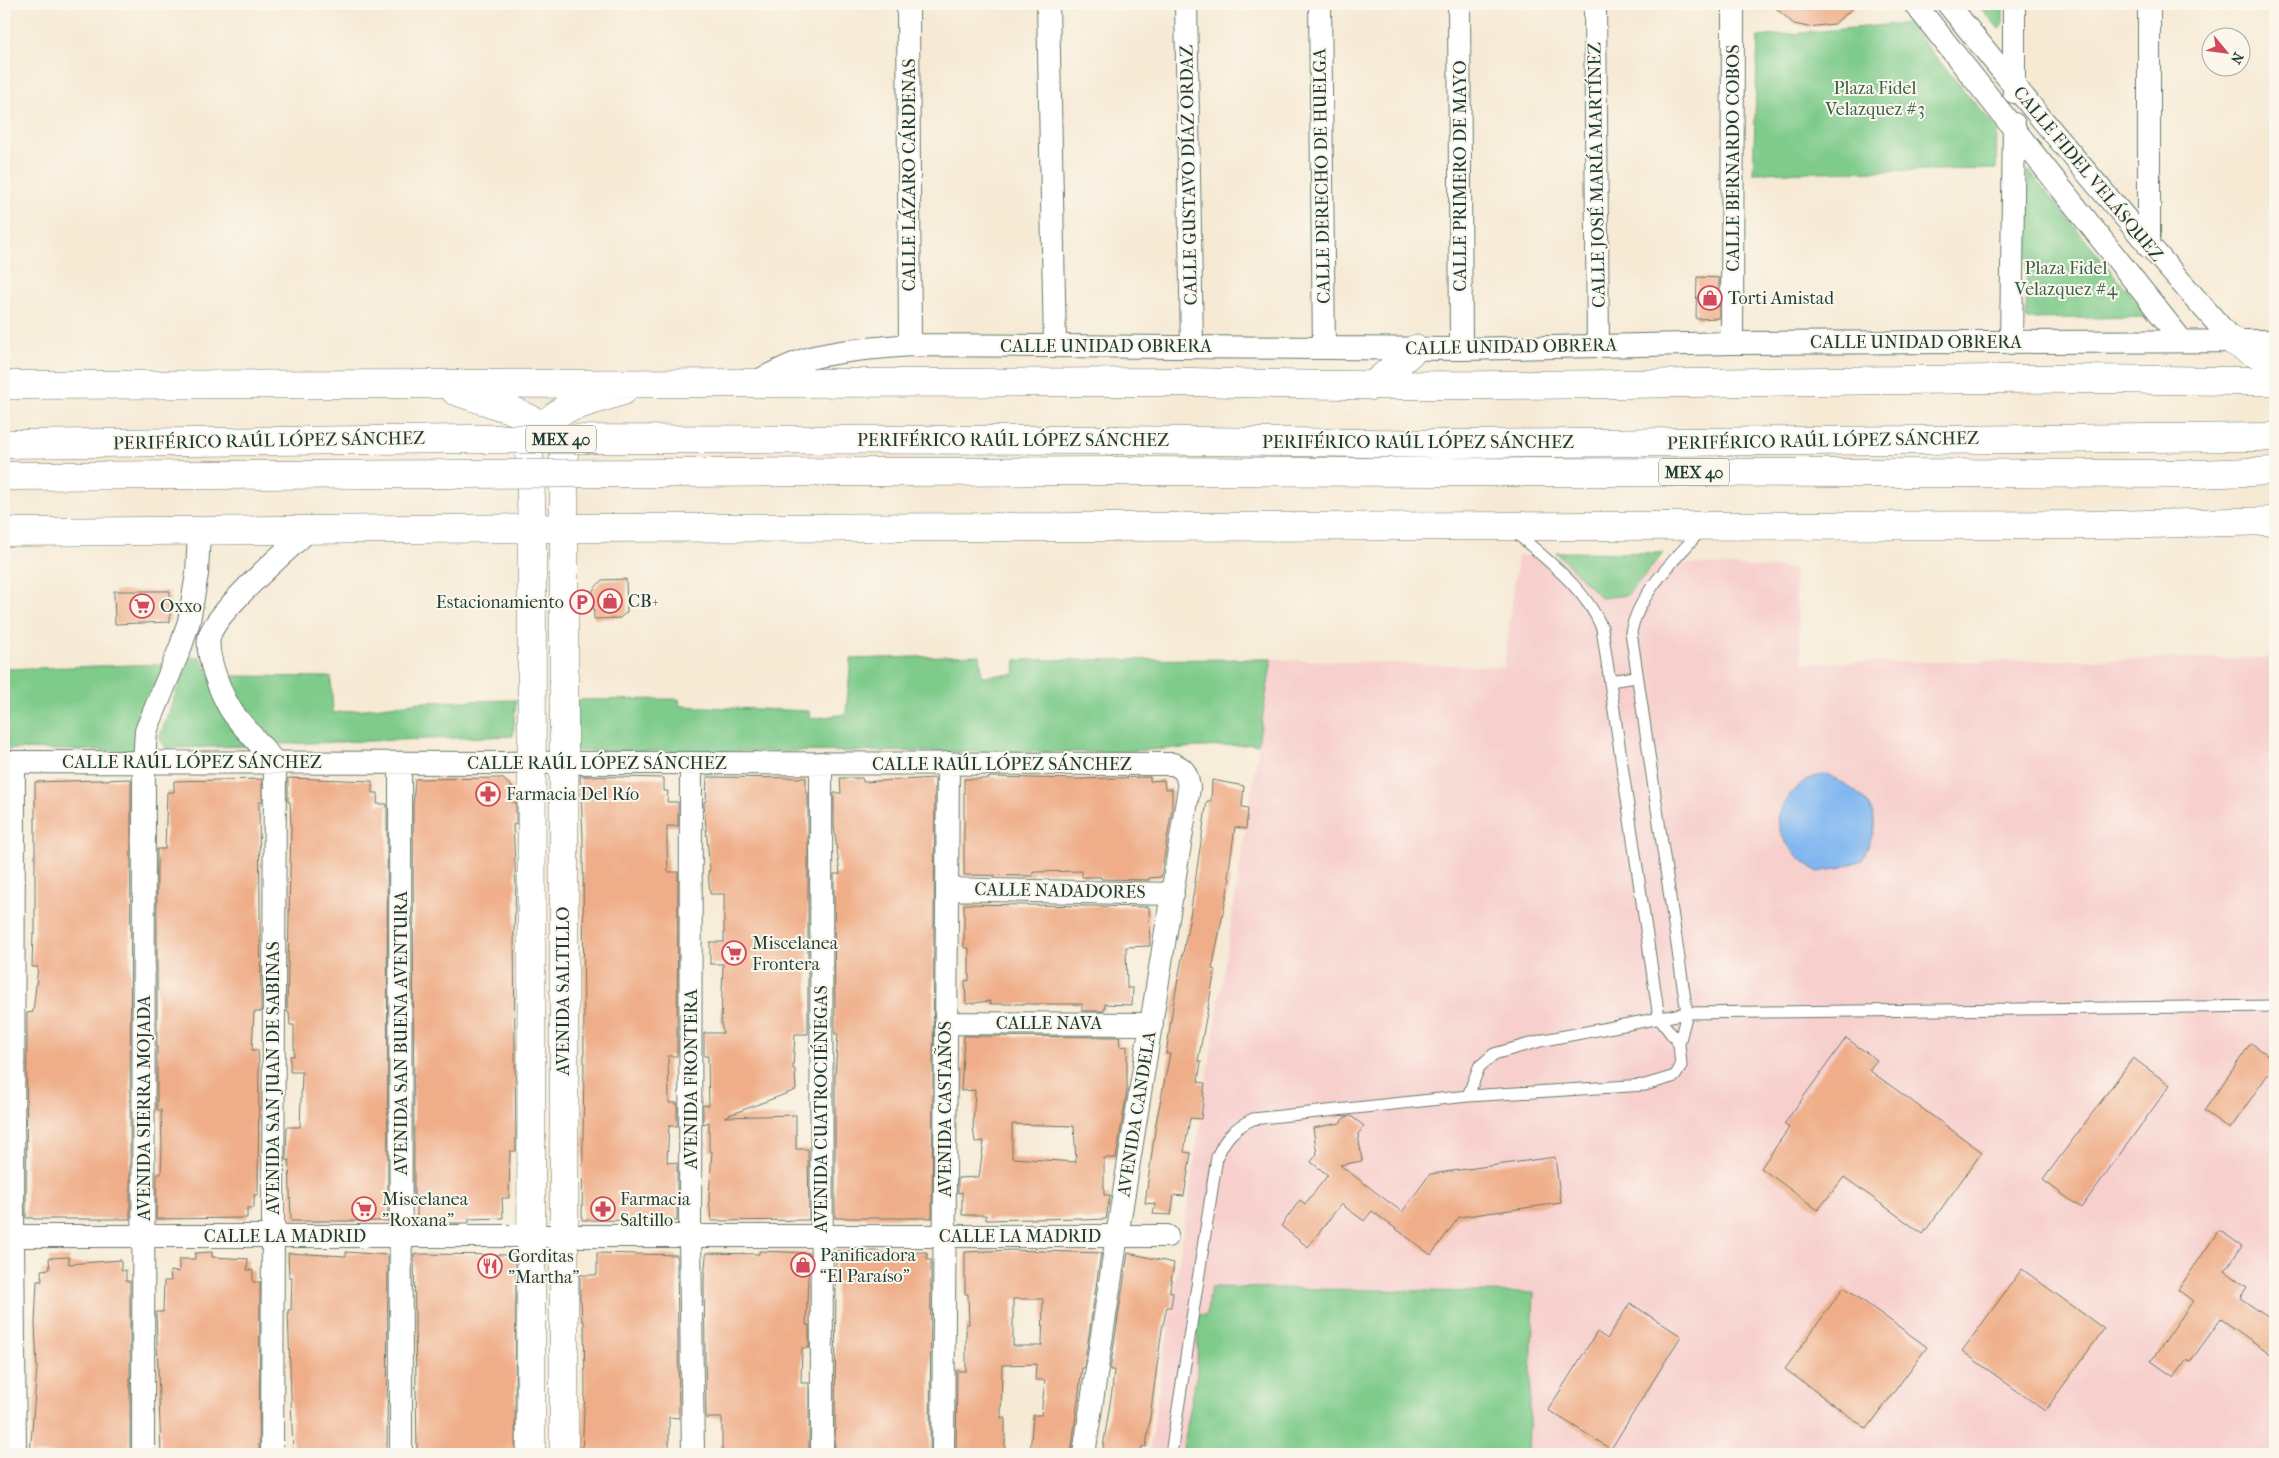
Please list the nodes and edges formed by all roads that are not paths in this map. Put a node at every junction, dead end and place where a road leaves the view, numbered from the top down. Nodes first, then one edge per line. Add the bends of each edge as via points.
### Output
1 (908, 4) edge
2 (1048, 4) edge
3 (1186, 4) edge
4 (1320, 4) edge
5 (1459, 4) edge
6 (1595, 4) edge
7 (1733, 4) edge
8 (1916, 4) edge
9 (1948, 4) edge
10 (2014, 4) edge
11 (2149, 4) edge
12 (2014, 87) junction
13 (2014, 128) junction
14 (2149, 247) junction
15 (2182, 340) junction
16 (2233, 341) junction
17 (2275, 341) edge
18 (2011, 342) junction
19 (1732, 343) junction
20 (910, 345) junction
21 (1055, 345) junction
22 (1598, 346) junction
23 (1192, 347) junction
24 (1324, 348) junction
25 (1415, 349) junction
26 (1461, 349) junction
27 (2275, 356) edge
28 (2275, 381) edge
29 (649, 383) junction
30 (753, 383) junction
31 (432, 384) junction
32 (4, 385) edge
33 (1372, 386) junction
34 (543, 425) junction
35 (2275, 437) edge
36 (4, 444) edge
37 (2275, 472) edge
38 (2198, 474) junction
39 (4, 476) edge
40 (2275, 484) edge
41 (2275, 521) edge
42 (1508, 525) junction
43 (1705, 526) junction
44 (532, 528) junction
45 (565, 528) junction
46 (309, 530) junction
47 (198, 531) junction
48 (4, 532) edge
49 (1636, 677) junction
50 (1610, 680) junction
51 (9, 762) edge
52 (144, 762) junction
53 (274, 762) junction
54 (400, 763) junction
55 (531, 763) junction
56 (563, 763) junction
57 (691, 763) junction
58 (821, 763) junction
59 (948, 763) junction
60 (1187, 774) joint
61 (947, 889) junction
62 (1173, 894) junction
63 (2275, 1006) edge
64 (1687, 1013) junction
65 (1660, 1018) junction
66 (946, 1023) junction
67 (1152, 1024) junction
68 (1679, 1044) junction
69 (1468, 1096) junction
70 (8, 1236) edge
71 (143, 1236) junction
72 (273, 1236) junction
73 (401, 1236) junction
74 (531, 1236) junction
75 (564, 1236) junction
76 (690, 1236) junction
77 (822, 1236) junction
78 (944, 1236) junction
79 (1117, 1236) junction
80 (1167, 1236) dead end
81 (16, 1454) edge
82 (143, 1454) edge
83 (272, 1454) edge
84 (401, 1454) edge
85 (531, 1454) edge
86 (564, 1454) edge
87 (693, 1454) edge
88 (822, 1454) edge
89 (943, 1454) edge
90 (1084, 1454) edge
91 (1171, 1454) edge

1 - 20 street, CALLE LÁZARO CÁRDENAS
2 - 21 street
3 - 23 street, CALLE GUSTAVO DÍAZ ORDAZ
4 - 24 street, CALLE DERECHO DE HUELGA
5 - 26 street, CALLE PRIMERO DE MAYO
6 - 22 street, CALLE JOSÉ MARÍA MARTÍNEZ
7 - 19 street, CALLE BERNARDO COBOS
8 - 13 street, CALLE FIDEL VELÁSQUEZ
9 - 12 street, CALLE FIDEL VELÁSQUEZ
10 - 12 street
11 - 14 street
12 - 13 street
12 - 14 street, CALLE FIDEL VELÁSQUEZ
13 - 15 street, CALLE FIDEL VELÁSQUEZ
13 - 18 street
14 - 16 street, CALLE FIDEL VELÁSQUEZ
15 - 16 street, CALLE UNIDAD OBRERA
15 - 18 street, CALLE UNIDAD OBRERA
16 - 17 street, CALLE UNIDAD OBRERA
16 - 27 main road via 2254,353
18 - 19 street, CALLE UNIDAD OBRERA
19 - 22 street, CALLE UNIDAD OBRERA
20 - 21 street, CALLE UNIDAD OBRERA
20 - 30 street, CALLE UNIDAD OBRERA via 810,358
21 - 23 street, CALLE UNIDAD OBRERA
22 - 26 street, CALLE UNIDAD OBRERA
23 - 24 street, CALLE UNIDAD OBRERA
24 - 25 street, CALLE UNIDAD OBRERA
25 - 26 street, CALLE UNIDAD OBRERA
25 - 33 main road
28 - 33 main road via 2000,379
29 - 30 main road
29 - 31 main road
29 - 34 main road via 563,410
30 - 33 main road via 1192,382
31 - 32 main road
31 - 34 main road via 512,410
34 - 44 main road via 529,446
34 - 45 main road via 553,430 564,444
35 - 36 main road, PERIFÉRICO RAÚL LÓPEZ SÁNCHEZ / MEX 40, bridge via 1444,444 458,439
37 - 38 main road, PERIFÉRICO RAÚL LÓPEZ SÁNCHEZ / MEX 40
38 - 39 main road, PERIFÉRICO RAÚL LÓPEZ SÁNCHEZ / MEX 40, bridge via 1112,471
38 - 40 main road
41 - 43 main road via 2107,525
42 - 43 main road
42 - 45 main road
42 - 50 lane via 1589,602 1602,628
43 - 49 lane via 1662,575 1636,615 1631,642
44 - 45 main road
44 - 46 main road
44 - 55 main road, AVENIDA SALTILLO
45 - 56 main road, AVENIDA SALTILLO
46 - 47 main road
46 - 53 street via 237,599 214,626 209,638 212,665 229,706
47 - 48 main road
47 - 52 street, AVENIDA SIERRA MOJADA via 197,574 189,621 146,732
49 - 50 lane
49 - 64 lane
50 - 65 lane
51 - 52 street, CALLE RAÚL LÓPEZ SÁNCHEZ
51 - 70 street
52 - 53 street, CALLE RAÚL LÓPEZ SÁNCHEZ
52 - 71 street, AVENIDA SIERRA MOJADA
53 - 54 street, CALLE RAÚL LÓPEZ SÁNCHEZ
53 - 72 street, AVENIDA SAN JUAN DE SABINAS
54 - 55 street, CALLE RAÚL LÓPEZ SÁNCHEZ
54 - 73 street, AVENIDA SAN BUENA AVENTURA
55 - 56 street, CALLE RAÚL LÓPEZ SÁNCHEZ
55 - 74 main road, AVENIDA SALTILLO
56 - 57 street, CALLE RAÚL LÓPEZ SÁNCHEZ
56 - 75 main road, AVENIDA SALTILLO
57 - 58 street, CALLE RAÚL LÓPEZ SÁNCHEZ
57 - 76 street, AVENIDA FRONTERA
58 - 59 street, CALLE RAÚL LÓPEZ SÁNCHEZ
58 - 77 street, AVENIDA CUATROCIÉNEGAS
59 - 60 street, CALLE RAÚL LÓPEZ SÁNCHEZ via 1174,764
59 - 61 street, AVENIDA CASTAÑOS
60 - 62 street, AVENIDA CANDELA via 1189,788
61 - 62 street, CALLE NADADORES
61 - 66 street, AVENIDA CASTAÑOS
62 - 67 street, AVENIDA CANDELA
63 - 64 lane
64 - 65 lane
64 - 68 lane
65 - 68 lane
65 - 69 lane via 1544,1040 1494,1054 1479,1067
66 - 67 street, CALLE NAVA
66 - 78 street, AVENIDA CASTAÑOS
67 - 79 street, AVENIDA CANDELA
68 - 69 lane via 1681,1066 1675,1076 1645,1086
69 - 91 lane via 1252,1119 1231,1132 1217,1157
70 - 71 street, CALLE LA MADRID
70 - 81 street
71 - 72 street, CALLE LA MADRID
71 - 82 street, AVENIDA SIERRA MOJADA
72 - 73 street, CALLE LA MADRID
72 - 83 street, AVENIDA SAN JUAN DE SABINAS
73 - 74 street, CALLE LA MADRID
73 - 84 street, AVENIDA SAN BUENA AVENTURA
74 - 75 street, CALLE LA MADRID
74 - 85 main road, AVENIDA SALTILLO
75 - 76 street, CALLE LA MADRID
75 - 86 main road, AVENIDA SALTILLO
76 - 77 street, CALLE LA MADRID
76 - 87 street, AVENIDA FRONTERA
77 - 78 street, CALLE LA MADRID
77 - 88 street, AVENIDA CUATROCIÉNEGAS
78 - 79 street, CALLE LA MADRID
78 - 89 street, AVENIDA CASTAÑOS
79 - 80 street, CALLE LA MADRID
79 - 90 street, AVENIDA CANDELA

